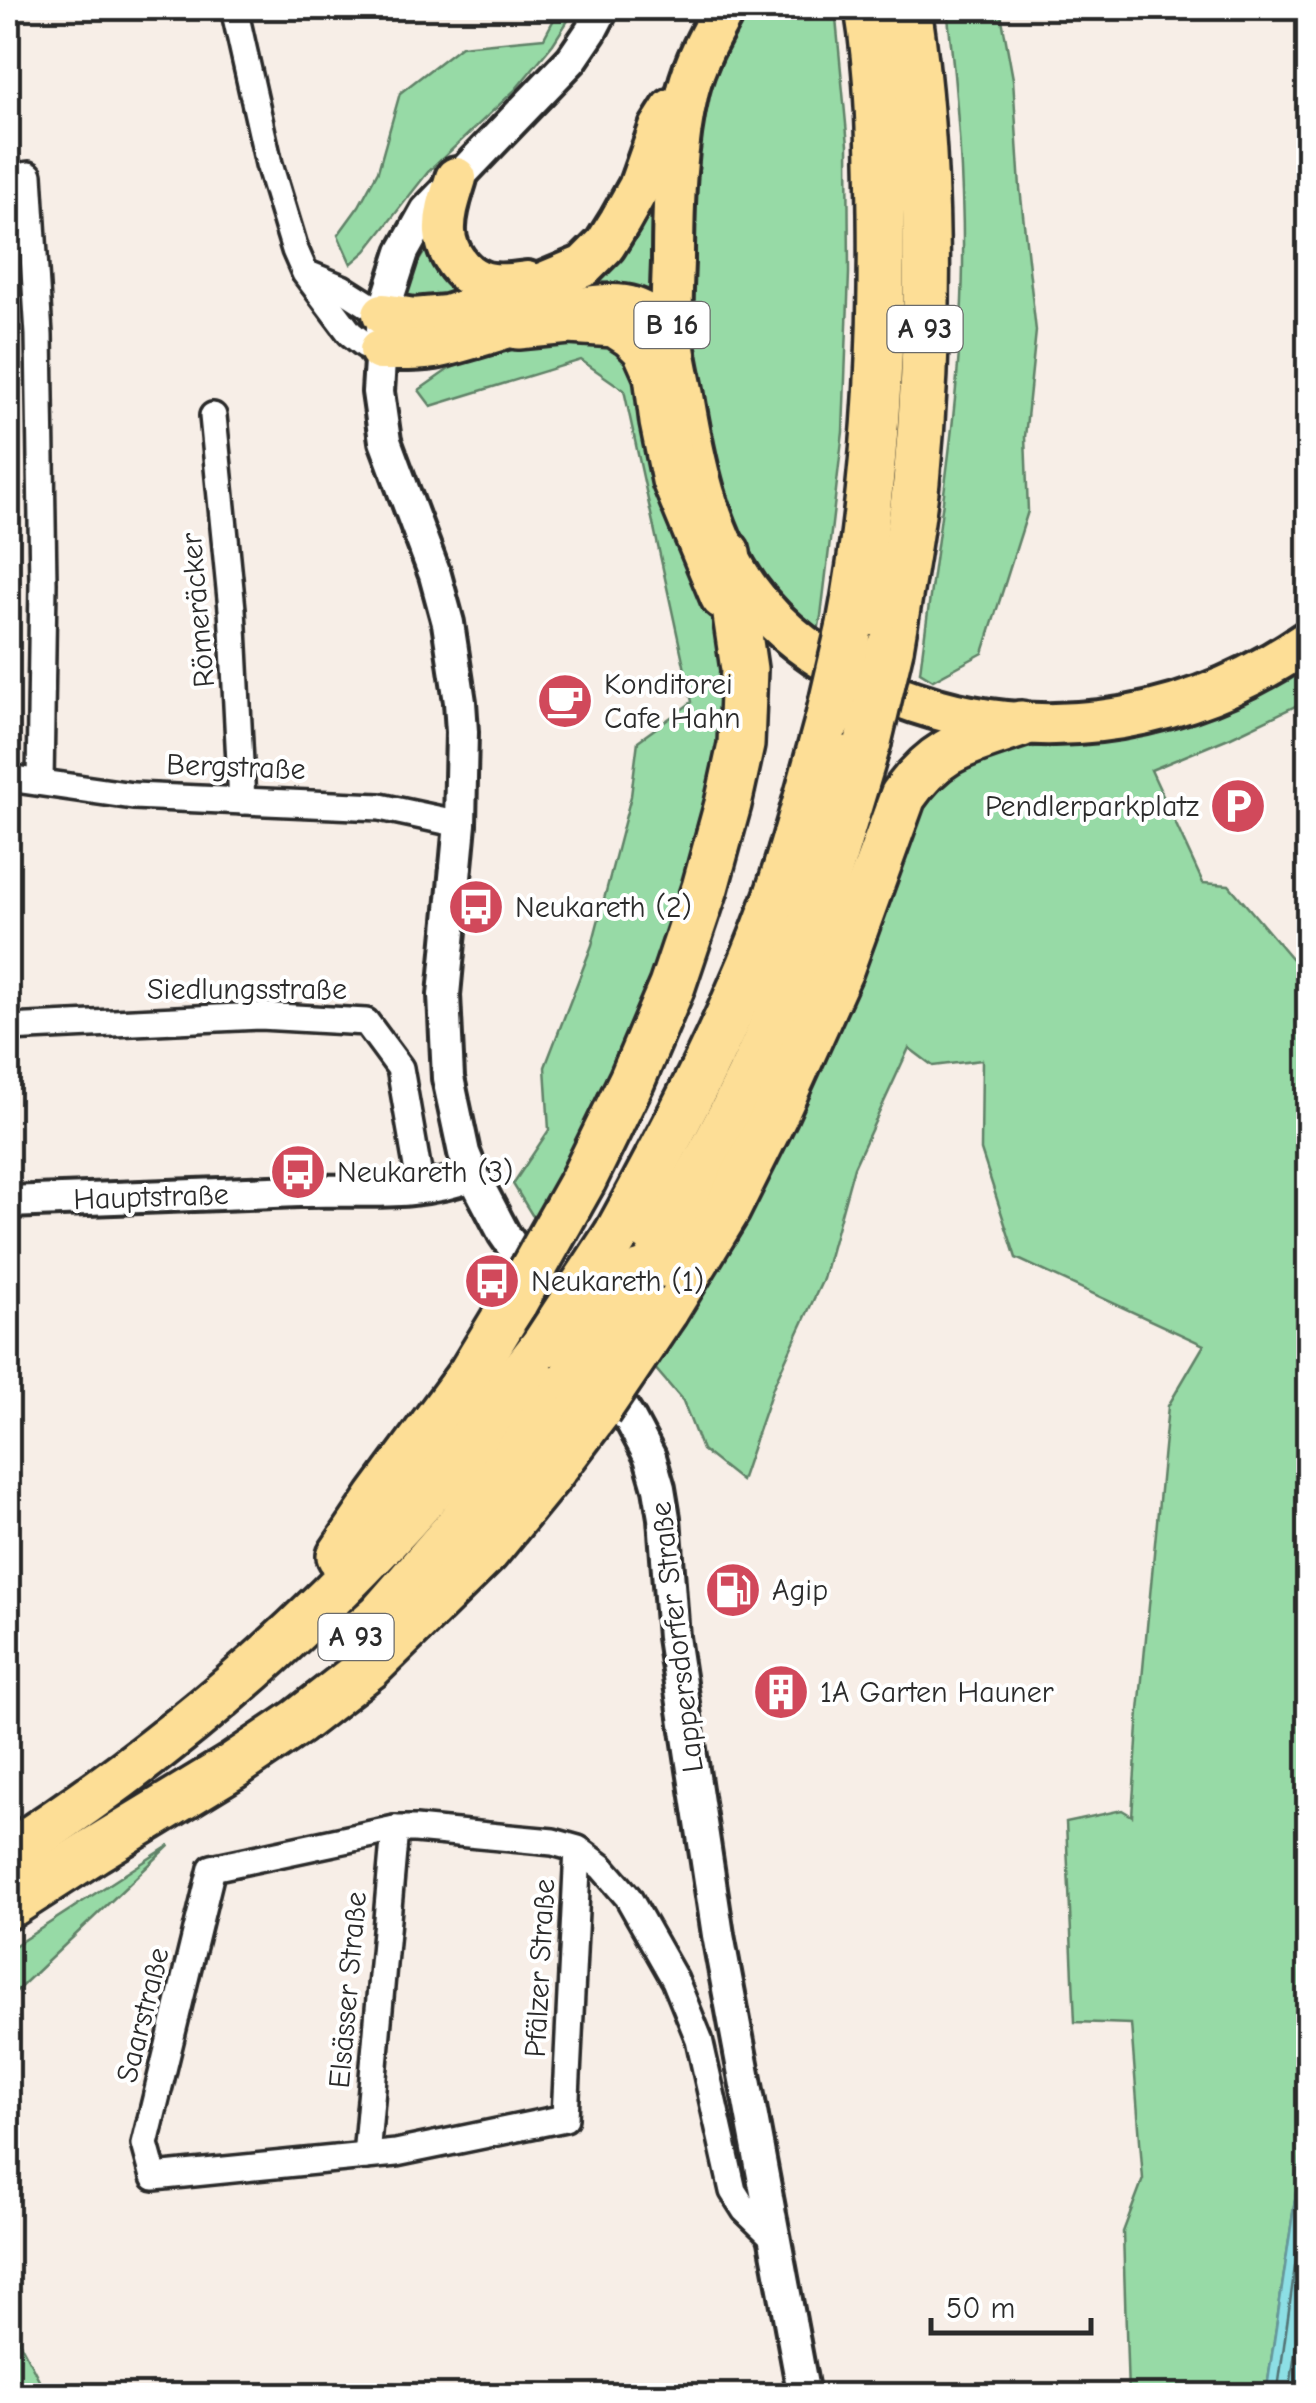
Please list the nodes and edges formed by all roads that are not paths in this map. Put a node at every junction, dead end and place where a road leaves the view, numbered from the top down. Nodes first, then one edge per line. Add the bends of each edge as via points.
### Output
1 (234, 8) edge
2 (603, 8) edge
3 (726, 8) edge
4 (868, 8) edge
5 (908, 8) edge
6 (688, 91) junction
7 (8, 178) edge
8 (456, 178) junction
9 (305, 273) junction
10 (561, 276) junction
11 (518, 326) junction
12 (382, 332) junction
13 (672, 333) junction
14 (213, 416) dead end
15 (726, 553) junction
16 (736, 626) junction
17 (1308, 641) edge
18 (1021, 724) junction
19 (8, 778) edge
20 (40, 782) junction
21 (242, 801) junction
22 (460, 824) junction
23 (8, 1028) edge
24 (473, 1175) junction
25 (422, 1189) junction
26 (8, 1202) edge
27 (654, 1292) junction
28 (571, 1378) junction
29 (260, 1662) junction
30 (395, 1830) junction
31 (578, 1849) junction
32 (8, 1854) edge
33 (8, 1906) edge
34 (366, 2156) junction
35 (154, 2178) joint
36 (772, 2236) junction
37 (804, 2396) edge

1 - 9 street via 269,164
2 - 8 street, Lappersdorfer Straße via 572,59
3 - 6 highway, B 16
4 - 28 highway, A 93, bridge via 880,139 882,278 870,484 849,630 777,896 675,1129 618,1234
5 - 27 highway, A 93, bridge via 922,139 925,338 916,483 890,649 817,910
6 - 10 highway, B 16 via 660,128 639,188 606,245
6 - 13 highway, B 16 via 675,173
7 - 20 street via 29,176 39,335
8 - 10 highway, B 16 via 444,232 464,272 482,283 504,284
8 - 12 street, Lappersdorfer Straße via 426,211 403,252
9 - 12 street via 342,288
9 - 12 street via 364,344
10 - 12 highway, B 16
11 - 12 highway, B 16 via 412,350
11 - 13 highway, B 16 via 610,304 632,307
11 - 16 highway via 615,324 645,348 657,375 675,480
12 - 22 street, Lappersdorfer Straße via 378,392 386,441 435,575 454,657 462,732
13 - 15 highway, B 16 via 693,457
14 - 21 street, Römeräcker
15 - 16 highway
15 - 18 highway, B 16 via 772,617 817,656 906,700
16 - 29 highway, bridge via 744,669 741,745 705,888 632,1080 583,1180 462,1386
17 - 18 highway, B 16 via 1240,682 1192,700 1125,718
18 - 27 highway via 940,756 903,796 840,970 727,1210
19 - 20 street, Bergstraße
20 - 21 street, Bergstraße via 132,796
21 - 22 street, Bergstraße via 380,807
22 - 24 street, Lappersdorfer Straße via 444,995 448,1078
23 - 25 street, Siedlungsstraße via 260,1016 366,1022 400,1068
24 - 25 street, Hauptstraße
24 - 36 street, Lappersdorfer Straße via 504,1234 632,1420 655,1473 716,1924
25 - 26 street, Hauptstraße
27 - 28 highway, A 93, bridge
28 - 29 highway, A 93 via 462,1450 402,1521
28 - 33 highway, A 93 via 456,1529 381,1614 180,1786
29 - 32 highway, A 93 via 141,1762
30 - 31 street
30 - 34 street, Elsässer Straße
30 - 35 street, Saarstraße via 212,1868 144,2144
31 - 34 street, Pfälzer Straße via 565,2118
31 - 36 street, Pfälzer Straße via 628,1897 675,1980 698,2040 733,2191
34 - 35 street, Pfälzer Straße
36 - 37 street, Lappersdorfer Straße

